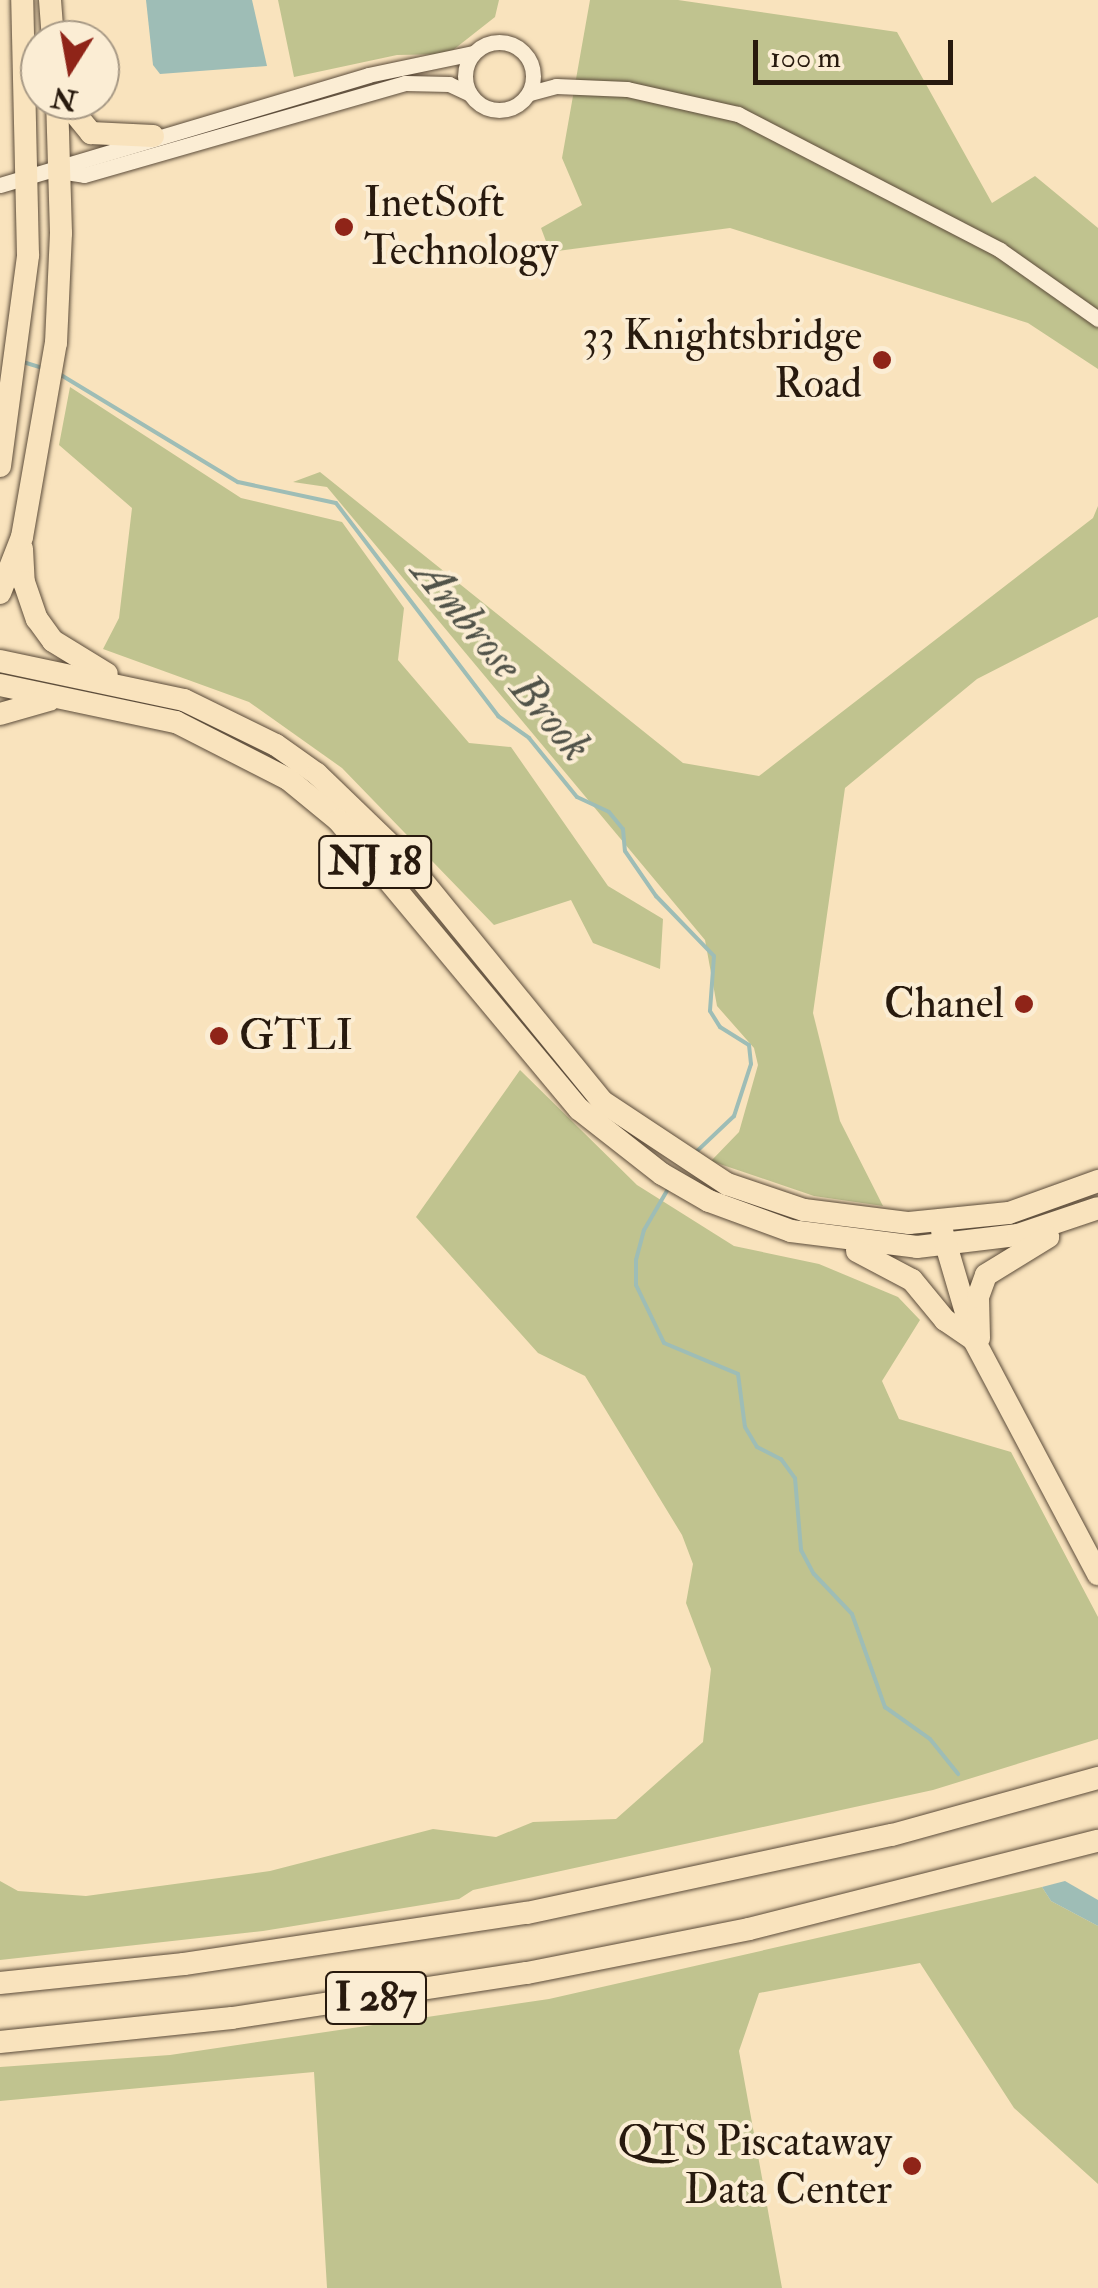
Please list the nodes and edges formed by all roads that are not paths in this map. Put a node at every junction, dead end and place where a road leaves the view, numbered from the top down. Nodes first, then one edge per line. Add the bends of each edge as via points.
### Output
1 (22, 0) edge
2 (473, 53) junction
3 (531, 62) junction
4 (586, 85) junction
5 (530, 93) junction
6 (470, 94) junction
7 (60, 120) edge
8 (79, 120) edge
9 (152, 136) junction
10 (59, 171) junction
11 (30, 178) junction
12 (0, 185) edge
13 (1098, 318) edge
14 (0, 466) edge
15 (22, 537) junction
16 (0, 593) edge
17 (0, 661) edge
18 (0, 685) edge
19 (132, 687) junction
20 (67, 698) junction
21 (0, 714) edge
22 (669, 1165) junction
23 (697, 1181) junction
24 (1098, 1182) edge
25 (1093, 1211) edge
26 (942, 1235) junction
27 (830, 1240) junction
28 (977, 1346) junction
29 (1098, 1574) edge
30 (1098, 1778) edge
31 (1098, 1841) edge
32 (0, 1982) edge
33 (0, 2042) edge

1 - 11 highway
2 - 3 street via 501,41
2 - 6 street via 465,73
2 - 9 street
3 - 4 street
3 - 5 street
4 - 5 street
4 - 13 street via 681,98 784,132 1000,250
5 - 6 street via 514,107 496,110
6 - 10 street via 449,84 405,83 84,175
7 - 10 highway, NJ 18
8 - 9 highway via 91,133
9 - 10 street via 82,156
10 - 11 street
10 - 15 highway, NJ 18 via 56,343
11 - 12 street
11 - 14 highway via 20,332
15 - 16 highway
15 - 19 highway, NJ 18 via 27,596 53,641
17 - 19 highway
18 - 20 highway, NJ 18
19 - 22 highway, NJ 18 via 232,720 317,774 402,857 602,1102
20 - 21 highway
20 - 22 highway, NJ 18 via 176,722 288,779 338,820 579,1108
22 - 23 highway, NJ 18
23 - 26 highway, NJ 18 via 804,1210
23 - 27 highway, NJ 18 via 767,1224
24 - 26 highway
25 - 26 highway via 1018,1235
25 - 28 highway via 986,1275 978,1297
26 - 27 highway, NJ 18
26 - 28 highway
27 - 28 highway via 912,1280
28 - 29 highway
30 - 32 highway, I 287 via 892,1835 527,1912 184,1964
31 - 33 highway, I 287 via 768,1924 564,1966 232,2018

